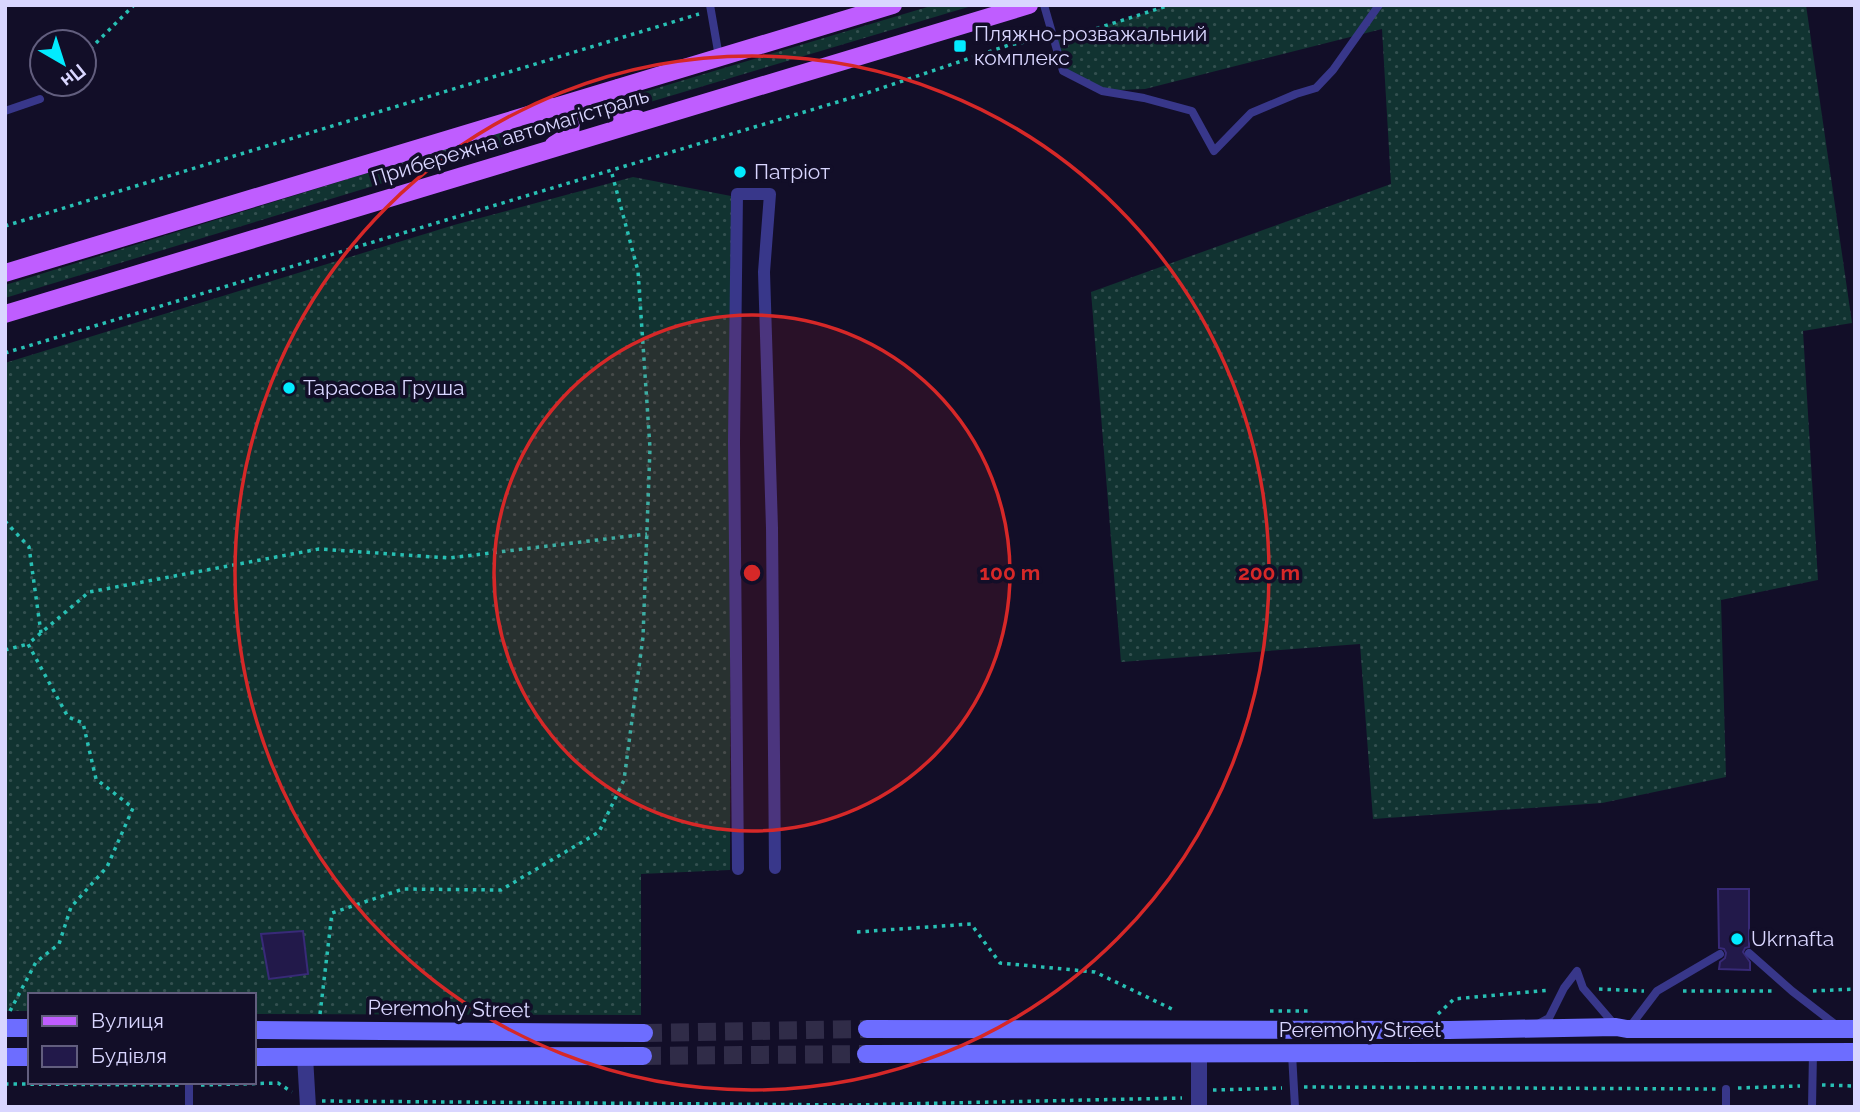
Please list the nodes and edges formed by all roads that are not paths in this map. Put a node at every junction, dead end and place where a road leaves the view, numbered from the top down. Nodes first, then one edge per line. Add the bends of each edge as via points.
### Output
1 (893, 5) edge
2 (1029, 5) edge
3 (1044, 5) edge
4 (1379, 5) edge
5 (710, 8) edge
6 (719, 57) junction
7 (619, 88) junction
8 (40, 99) dead end
9 (551, 107) junction
10 (5, 111) edge
11 (650, 118) junction
12 (548, 149) junction
13 (5, 273) edge
14 (5, 314) edge
15 (775, 868) dead end
16 (738, 869) dead end
17 (1749, 953) dead end
18 (1720, 954) dead end
19 (8, 1020) edge
20 (28, 1027) edge
21 (1621, 1028) junction
22 (866, 1029) tunnel mouth
23 (1530, 1029) junction
24 (1848, 1029) edge
25 (260, 1030) edge
26 (307, 1030) junction
27 (644, 1033) tunnel mouth
28 (1813, 1052) junction
29 (1855, 1052) edge
30 (1199, 1053) junction
31 (1292, 1053) junction
32 (866, 1054) tunnel mouth
33 (643, 1056) tunnel mouth
34 (5, 1057) edge
35 (28, 1057) edge
36 (260, 1057) edge
37 (305, 1057) junction
38 (189, 1084) edge
39 (1726, 1089) road end
40 (1199, 1098) edge
41 (307, 1104) edge
42 (189, 1107) edge
43 (1295, 1107) edge
44 (1726, 1107) edge
45 (1812, 1107) edge

1 - 6 main road, Прибережна автомагістраль
2 - 11 main road, Прибережна автомагістраль
3 - 4 lane via 1063,71 1102,91 1192,111 1214,151 1251,113 1316,88
5 - 6 lane
6 - 7 main road, Прибережна автомагістраль
7 - 9 main road, Прибережна автомагістраль
7 - 11 main road via 611,97 618,120
8 - 10 lane
9 - 12 main road via 568,109 570,135
9 - 13 main road, Прибережна автомагістраль
11 - 12 main road, Прибережна автомагістраль
12 - 14 main road, Прибережна автомагістраль
15 - 16 street via 764,272 770,194 737,194
17 - 24 lane
18 - 21 lane via 1657,991
19 - 20 main road
21 - 23 main road, Peremohy Street
21 - 23 lane via 1583,988 1577,971 1549,1018
21 - 24 main road, Peremohy Street
22 - 23 main road, Peremohy Street
25 - 26 main road, Peremohy Street
25 - 36 main road via 276,1039 276,1044
26 - 27 main road, Peremohy Street
26 - 37 main road via 292,1038 291,1046
28 - 29 main road, Peremohy Street
28 - 31 main road, Peremohy Street
28 - 45 lane
30 - 31 main road, Peremohy Street
30 - 32 main road, Peremohy Street
30 - 40 street
31 - 43 lane
33 - 37 main road
34 - 35 main road
36 - 37 main road
37 - 41 street
38 - 42 lane
39 - 44 lane

